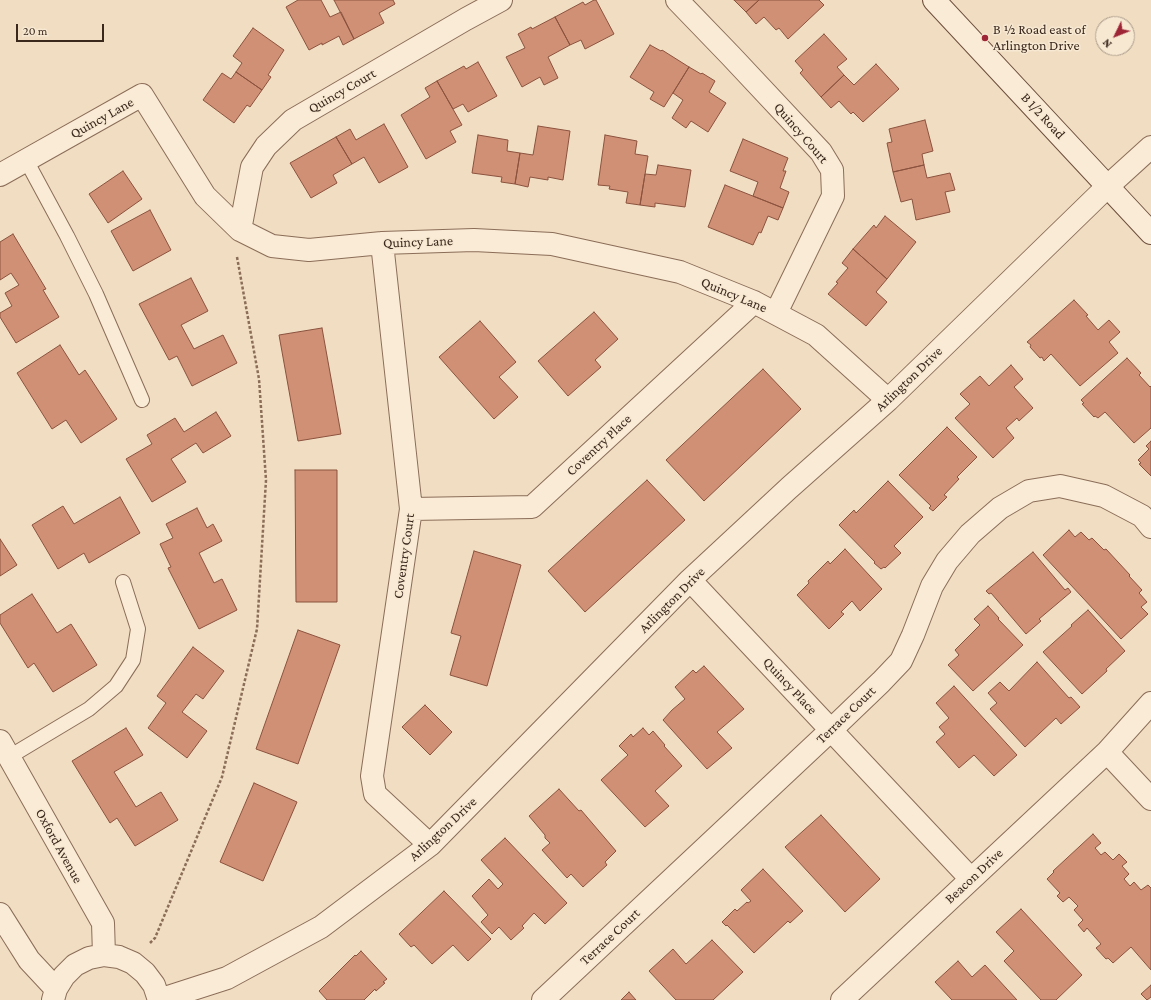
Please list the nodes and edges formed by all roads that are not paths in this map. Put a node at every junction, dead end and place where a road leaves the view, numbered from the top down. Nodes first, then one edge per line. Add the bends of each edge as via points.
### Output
1 (501, 0) edge
2 (677, 0) edge
3 (934, 0) edge
4 (1151, 148) edge
5 (26, 160) junction
6 (0, 175) edge
7 (1108, 186) junction
8 (240, 230) junction
9 (1151, 233) edge
10 (382, 243) junction
11 (754, 302) junction
12 (776, 313) junction
13 (142, 400) dead end
14 (888, 400) junction
15 (411, 509) junction
16 (1146, 522) edge
17 (690, 580) junction
18 (123, 582) dead end
19 (1151, 703) edge
20 (831, 730) junction
21 (4, 749) edge
22 (1107, 752) junction
23 (1151, 799) edge
24 (430, 845) junction
25 (971, 879) junction
26 (0, 914) edge
27 (104, 955) junction
28 (54, 994) edge
29 (159, 1000) edge
30 (543, 1000) edge
31 (842, 1000) edge

1 - 8 street, Quincy Court via 294,120 266,146 252,167
2 - 12 street, Quincy Court via 821,152 832,170 833,196
3 - 7 street, B 1/2 Road
4 - 7 street, Arlington Drive
5 - 6 street, Quincy Lane
5 - 8 street, Quincy Lane via 142,95 205,196
5 - 13 lane via 96,294
7 - 9 street, B 1/2 Road
7 - 14 street, Arlington Drive
8 - 10 street, Quincy Lane via 272,246 309,250
10 - 11 street, Quincy Lane via 474,240 552,244 680,272
10 - 15 street, Coventry Court
11 - 12 street, Quincy Lane
11 - 15 street, Coventry Place via 532,507
12 - 14 street, Quincy Lane via 816,336
14 - 17 street, Arlington Drive
15 - 24 street, Coventry Court via 372,776 375,794
16 - 20 street, Terrace Court via 1104,496 1060,486 1029,491 1000,508 970,534 947,561 932,586 901,661
17 - 20 street, Quincy Place
17 - 24 street, Arlington Drive
18 - 21 lane via 138,629 133,660 116,686 89,709
19 - 22 street, Beacon Drive
20 - 25 street, Quincy Place
20 - 30 street, Terrace Court
21 - 27 street, Oxford Avenue via 102,923
22 - 23 street
22 - 25 street, Beacon Drive
24 - 29 street, Arlington Drive via 321,928 227,978
25 - 31 street, Beacon Drive
26 - 28 street via 28,960
27 - 28 street via 89,958 75,965 64,976
27 - 29 street via 119,957 145,972 154,985

